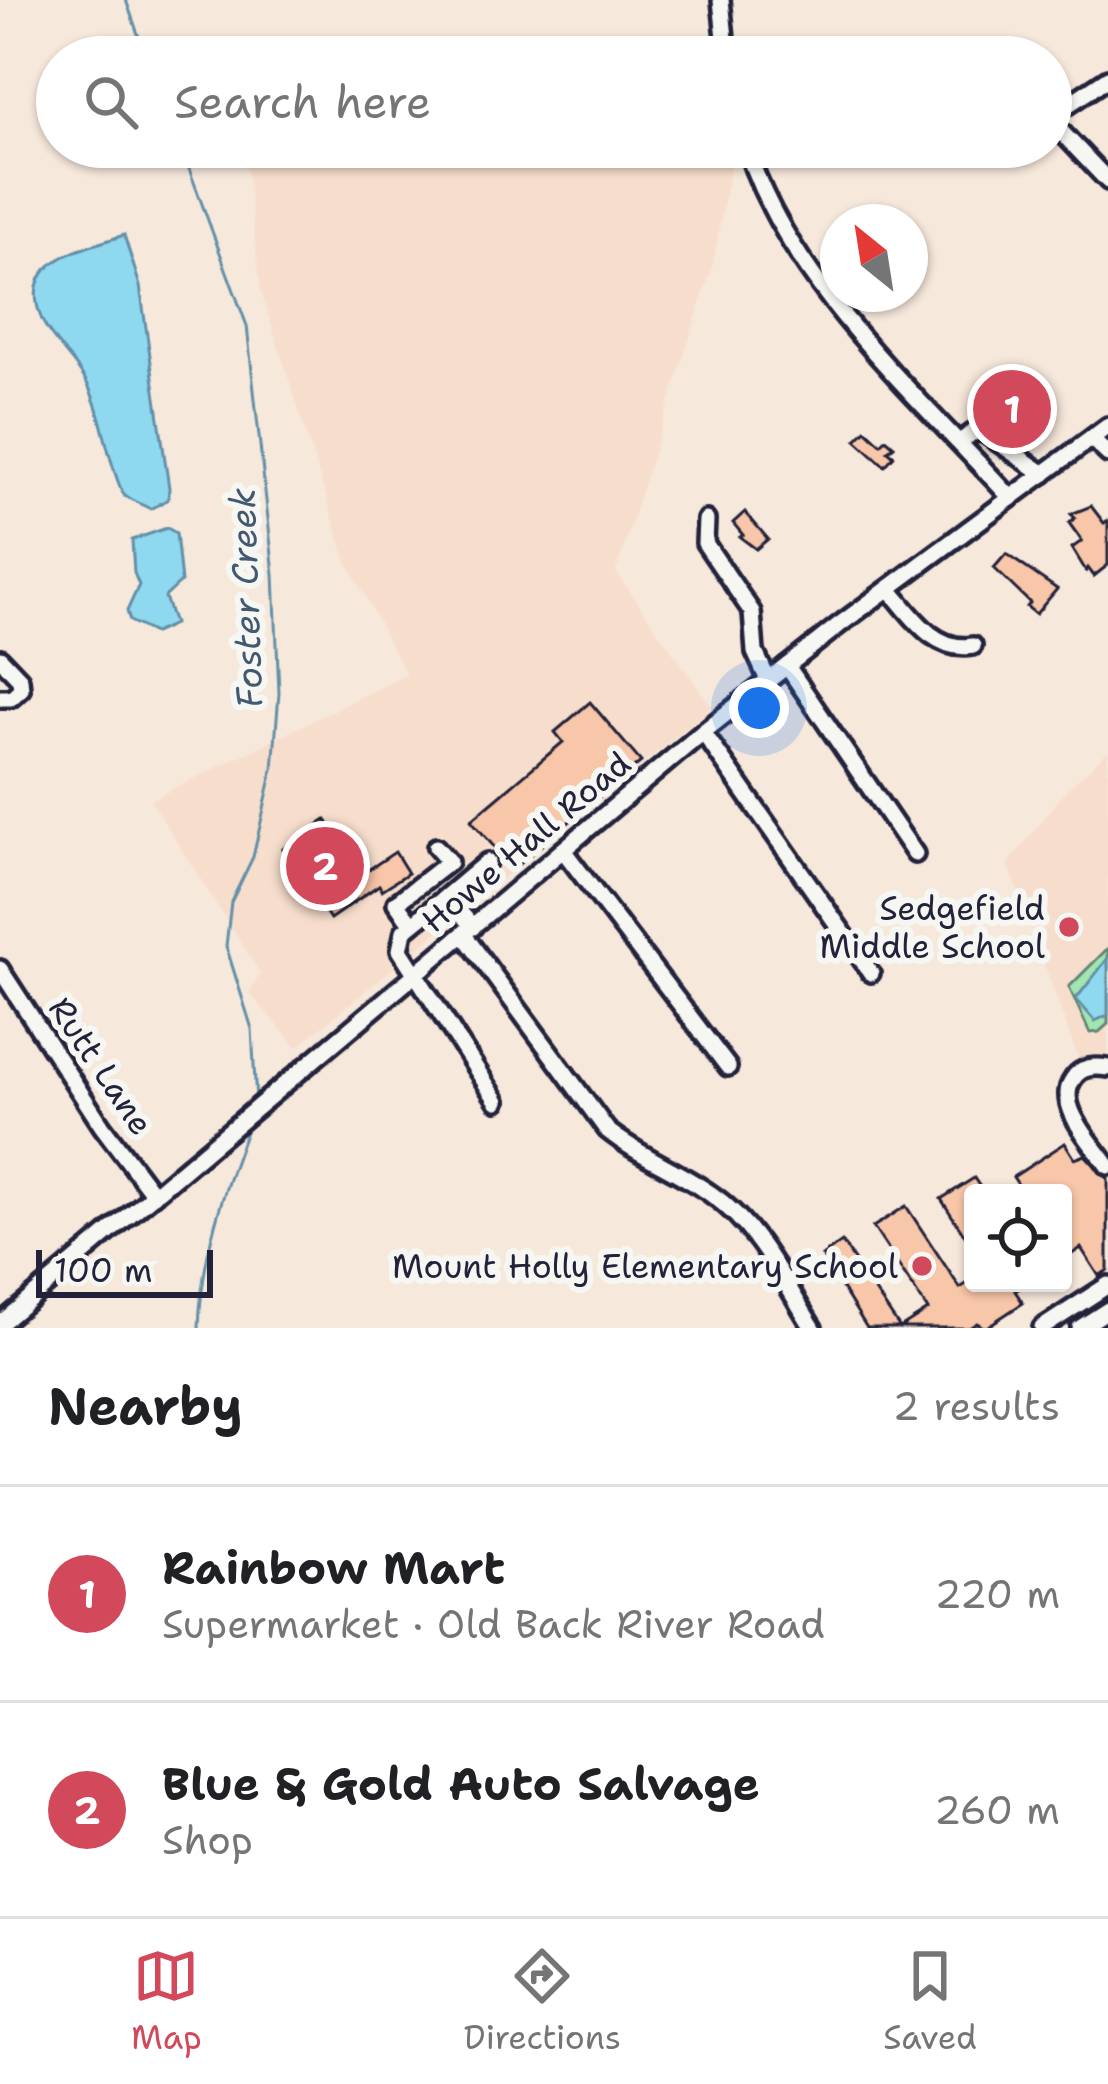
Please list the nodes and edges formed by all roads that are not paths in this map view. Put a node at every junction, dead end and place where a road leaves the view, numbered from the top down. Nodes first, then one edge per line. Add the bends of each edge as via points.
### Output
1 (721, 0) edge
2 (725, 36) edge
3 (1108, 78) edge
4 (1072, 103) edge
5 (1072, 141) edge
6 (755, 168) edge
7 (1108, 181) edge
8 (1108, 426) edge
9 (1092, 439) junction
10 (960, 442) junction
11 (1005, 447) junction
12 (1108, 454) edge
13 (983, 468) junction
14 (1044, 474) junction
15 (1011, 498) junction
16 (706, 520) dead end
17 (889, 589) junction
18 (973, 646) dead end
19 (0, 658) edge
20 (787, 666) junction
21 (768, 680) junction
22 (0, 698) edge
23 (703, 732) junction
24 (436, 847) dead end
25 (563, 850) junction
26 (915, 854) dead end
27 (487, 862) dead end
28 (435, 906) junction
29 (411, 923) junction
30 (468, 931) junction
31 (0, 969) edge
32 (872, 973) dead end
33 (417, 975) junction
34 (728, 1067) dead end
35 (1108, 1068) edge
36 (497, 1101) dead end
37 (1108, 1166) edge
38 (154, 1195) junction
39 (1108, 1285) edge
40 (1108, 1310) edge
41 (6, 1324) edge
42 (813, 1328) edge
43 (1042, 1328) edge
44 (1080, 1328) edge

1 - 2 street
3 - 4 street
5 - 7 street
6 - 10 street via 778,226 814,280
8 - 9 street, Howe Hall Road
9 - 12 street
9 - 14 street, Howe Hall Road
10 - 11 street via 977,431
10 - 13 street
11 - 13 street
11 - 14 street
13 - 15 street
14 - 15 street, Howe Hall Road
15 - 17 street, Howe Hall Road
16 - 21 street via 704,543 752,612 755,652
17 - 18 street via 941,643
17 - 20 street, Howe Hall Road
19 - 22 street via 21,689
20 - 21 street, Howe Hall Road
20 - 26 street
21 - 23 street, Howe Hall Road
23 - 25 street, Howe Hall Road
23 - 32 street
24 - 29 street via 449,862 396,903
25 - 30 street, Howe Hall Road
25 - 34 street
27 - 28 street
28 - 29 street
28 - 30 street via 459,911
29 - 33 street via 400,950
30 - 33 street, Howe Hall Road
30 - 42 street via 607,1130 743,1221
31 - 38 street, Rutt Lane
33 - 36 street
33 - 38 street, Howe Hall Road
35 - 37 street via 1082,1070 1067,1092
38 - 41 street, Howe Hall Road
39 - 43 street
40 - 44 street

